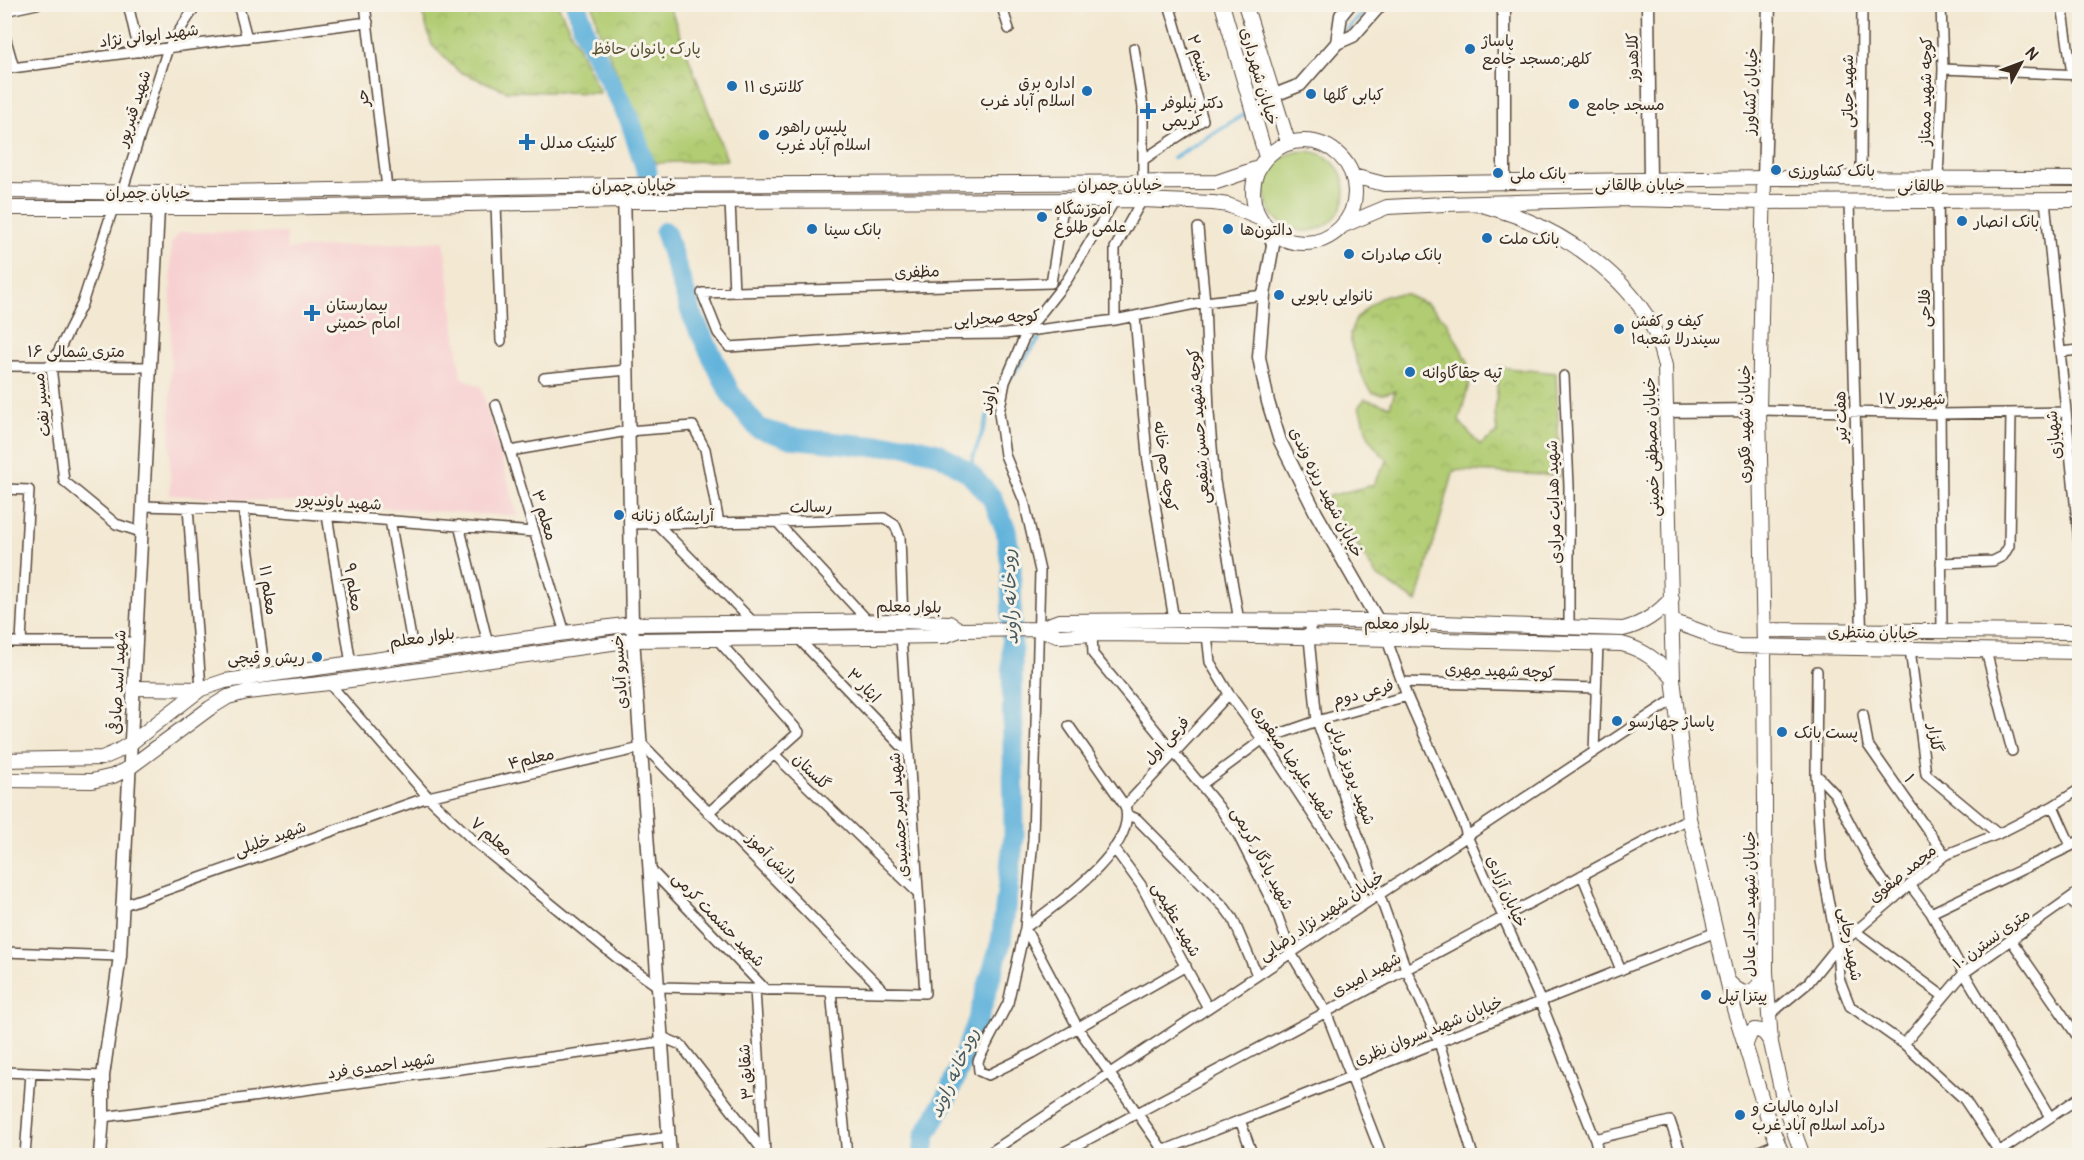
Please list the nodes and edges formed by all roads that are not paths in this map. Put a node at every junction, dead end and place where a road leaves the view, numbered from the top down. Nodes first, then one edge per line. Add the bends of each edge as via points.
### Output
1 (37, 4) edge
2 (128, 4) edge
3 (197, 4) edge
4 (238, 4) edge
5 (365, 4) edge
6 (1001, 4) edge
7 (1169, 4) edge
8 (1222, 4) edge
9 (1245, 4) edge
10 (1350, 4) edge
11 (1381, 4) edge
12 (1504, 4) edge
13 (1648, 4) edge
14 (1769, 4) edge
15 (1862, 4) edge
16 (1941, 4) edge
17 (2062, 4) edge
18 (4, 11) edge
19 (368, 22) junction
20 (1009, 29) dead end
21 (4, 33) edge
22 (247, 38) junction
23 (1337, 43) junction
24 (168, 48) junction
25 (1134, 48) dead end
26 (140, 52) junction
27 (9, 69) edge
28 (1943, 69) junction
29 (2076, 74) edge
30 (1272, 96) junction
31 (1254, 114) junction
32 (1288, 142) junction
33 (1143, 160) junction
34 (1262, 162) junction
35 (1353, 176) junction
36 (1764, 178) junction
37 (1861, 178) junction
38 (1938, 178) junction
39 (2079, 179) edge
40 (1650, 181) junction
41 (1143, 183) junction
42 (1504, 183) junction
43 (1412, 184) junction
44 (624, 185) junction
45 (387, 188) junction
46 (270, 190) junction
47 (4, 191) edge
48 (122, 192) junction
49 (1115, 200) junction
50 (1142, 200) junction
51 (2079, 200) edge
52 (625, 201) junction
53 (730, 201) junction
54 (1064, 201) junction
55 (2045, 201) junction
56 (1763, 202) junction
57 (1849, 202) junction
58 (1939, 202) junction
59 (496, 204) junction
60 (1479, 204) junction
61 (1412, 206) junction
62 (4, 208) edge
63 (112, 208) junction
64 (270, 208) junction
65 (158, 209) junction
66 (1265, 225) junction
67 (1342, 226) junction
68 (1198, 228) dead end
69 (734, 292) junction
70 (1264, 295) junction
71 (1206, 302) junction
72 (1135, 316) junction
73 (1115, 320) junction
74 (1027, 331) junction
75 (501, 341) dead end
76 (729, 347) joint
77 (2079, 350) edge
78 (2060, 352) junction
79 (4, 366) edge
80 (51, 366) junction
81 (148, 367) junction
82 (627, 370) junction
83 (1564, 376) dead end
84 (544, 378) dead end
85 (496, 405) dead end
86 (1759, 410) junction
87 (1667, 411) junction
88 (2066, 412) junction
89 (1855, 413) junction
90 (2011, 413) junction
91 (1940, 414) junction
92 (628, 431) junction
93 (2074, 449) edge
94 (510, 451) junction
95 (4, 489) edge
96 (142, 506) junction
97 (188, 507) junction
98 (243, 509) junction
99 (327, 515) junction
100 (390, 520) junction
101 (777, 522) junction
102 (656, 523) junction
103 (719, 523) junction
104 (629, 524) junction
105 (459, 525) junction
106 (141, 532) junction
107 (534, 532) junction
108 (2079, 552) edge
109 (1941, 563) junction
110 (1672, 598) junction
111 (1174, 620) junction
112 (903, 621) junction
113 (1239, 621) junction
114 (1378, 621) junction
115 (1672, 621) junction
116 (869, 622) junction
117 (1311, 622) junction
118 (754, 623) junction
119 (632, 624) junction
120 (1569, 628) junction
121 (1038, 629) junction
122 (960, 630) junction
123 (1764, 630) junction
124 (1861, 631) junction
125 (1942, 631) junction
126 (2079, 632) edge
127 (565, 633) junction
128 (1092, 633) junction
129 (1207, 635) junction
130 (901, 636) junction
131 (797, 637) junction
132 (716, 638) junction
133 (1309, 638) junction
134 (633, 639) junction
135 (1387, 640) junction
136 (4, 642) edge
137 (21, 642) junction
138 (136, 642) junction
139 (1598, 643) junction
140 (488, 644) junction
141 (1764, 646) junction
142 (1862, 648) junction
143 (1910, 649) junction
144 (1986, 651) junction
145 (2079, 652) edge
146 (414, 655) junction
147 (351, 664) junction
148 (1817, 671) dead end
149 (265, 674) junction
150 (1673, 678) junction
151 (1402, 682) junction
152 (329, 683) junction
153 (134, 688) junction
154 (1596, 688) junction
155 (201, 689) junction
156 (1229, 694) junction
157 (1407, 696) junction
158 (1674, 699) junction
159 (1863, 714) dead end
160 (1317, 721) junction
161 (1069, 726) dead end
162 (1262, 740) junction
163 (131, 743) junction
164 (641, 746) junction
165 (2012, 751) dead end
166 (1175, 752) junction
167 (1594, 752) junction
168 (774, 754) junction
169 (909, 754) junction
170 (4, 760) edge
171 (129, 768) junction
172 (1816, 774) junction
173 (4, 780) edge
174 (1201, 785) junction
175 (2079, 789) edge
176 (428, 798) junction
177 (2053, 806) junction
178 (1127, 811) junction
179 (708, 813) junction
180 (1689, 818) junction
181 (1998, 834) junction
182 (1467, 836) junction
183 (2075, 843) edge
184 (1114, 848) junction
185 (1945, 855) junction
186 (650, 869) junction
187 (1582, 875) junction
188 (1910, 885) junction
189 (2079, 891) edge
190 (918, 893) junction
191 (1380, 894) junction
192 (1895, 898) junction
193 (2070, 899) junction
194 (1365, 903) junction
195 (121, 906) junction
196 (2079, 912) edge
197 (1931, 913) junction
198 (1502, 918) junction
199 (1025, 928) junction
200 (1855, 931) junction
201 (1716, 932) junction
202 (2011, 940) junction
203 (1837, 947) junction
204 (4, 952) edge
205 (1291, 953) junction
206 (120, 956) junction
207 (1186, 966) junction
208 (1406, 969) junction
209 (1621, 970) junction
210 (1766, 972) junction
211 (1964, 973) junction
212 (1257, 975) junction
213 (1727, 980) junction
214 (659, 987) junction
215 (755, 989) junction
216 (766, 990) junction
217 (831, 991) junction
218 (885, 992) junction
219 (1943, 996) junction
220 (1541, 1002) junction
221 (1208, 1008) junction
222 (1326, 1012) junction
223 (1768, 1016) junction
224 (1078, 1028) junction
225 (662, 1040) junction
226 (2079, 1040) edge
227 (1439, 1042) junction
228 (1771, 1042) junction
229 (1904, 1044) junction
230 (1745, 1046) junction
231 (4, 1072) edge
232 (31, 1073) junction
233 (1109, 1073) junction
234 (103, 1076) junction
235 (1352, 1076) junction
236 (2079, 1097) edge
237 (1137, 1112) junction
238 (103, 1117) junction
239 (2050, 1117) junction
240 (1240, 1120) junction
241 (669, 1137) junction
242 (1594, 1139) junction
243 (1780, 1149) edge
244 (1166, 1153) edge
245 (765, 1154) edge
246 (2001, 1154) edge
247 (25, 1155) edge
248 (100, 1155) edge
249 (543, 1155) edge
250 (670, 1155) edge
251 (847, 1155) edge
252 (985, 1155) edge
253 (1057, 1155) edge
254 (1150, 1155) edge
255 (1253, 1155) edge
256 (1382, 1155) edge
257 (1473, 1155) edge
258 (1599, 1155) edge
259 (1682, 1155) edge
260 (1748, 1155) edge
261 (1803, 1155) edge

1 - 18 street
2 - 26 street
3 - 24 street, شهید قنبرپور
4 - 22 street
5 - 19 street, حر
6 - 20 street
7 - 33 street, شبنم ۲ via 1203,120
8 - 31 main road, خیابان شهرداری
9 - 30 main road, خیابان شهرداری
10 - 23 street via 1341,15
11 - 23 street via 1353,36
12 - 42 street
13 - 40 street, کلاهدوز
14 - 36 street, خیابان کشاورز
15 - 37 street, شهید حیاتی
16 - 28 street, کوچه شهید ممتاز
17 - 29 street
19 - 22 street, شهید ایوانی نژاد
19 - 45 street, حر
21 - 27 street
22 - 24 street, شهید ایوانی نژاد
23 - 30 street via 1300,86
24 - 26 street, شهید ایوانی نژاد
24 - 48 street, شهید قنبرپور
25 - 33 street via 1143,106
26 - 27 street, شهید ایوانی نژاد
28 - 29 street
28 - 38 street, کوچه شهید ممتاز
30 - 31 street
30 - 32 main road, خیابان شهرداری
31 - 34 main road, خیابان شهرداری
32 - 34 main road
32 - 35 main road via 1315,141 1327,146 1339,153
33 - 41 street
34 - 41 main road, خیابان چمران via 1217,182
34 - 66 main road via 1252,194
35 - 43 main road, خیابان طالقانی via 1384,184
35 - 67 main road via 1354,203
36 - 37 main road, طالقانی
36 - 40 main road, خیابان طالقانی
36 - 56 main road, خیابان شهید فکوری
37 - 38 main road, طالقانی
38 - 39 main road, طالقانی
38 - 58 street, کوچه شهید ممتاز
40 - 42 main road, خیابان طالقانی
41 - 44 main road, خیابان چمران
42 - 43 main road, خیابان طالقانی
43 - 61 main road via 1404,193
44 - 45 main road, خیابان چمران
44 - 52 street, خسرو آبادی
45 - 46 main road, خیابان چمران
46 - 48 main road, خیابان چمران
46 - 64 main road
47 - 48 main road, خیابان چمران
49 - 50 main road, خیابان چمران
49 - 54 main road, خیابان چمران
49 - 74 street, راوند via 1067,280
50 - 66 main road, خیابان چمران via 1228,205
50 - 73 street via 1115,248
51 - 55 main road, طالقانی
52 - 53 main road, خیابان چمران
52 - 59 main road, خیابان چمران
52 - 82 street, خسرو آبادی
53 - 54 main road, خیابان چمران
53 - 69 street
54 - 69 street, مظفری via 1051,283
55 - 58 main road, طالقانی
55 - 78 street, شهبازی
56 - 57 main road, طالقانی
56 - 60 main road, خیابان طالقانی via 1629,199
56 - 86 main road, خیابان شهید فکوری
57 - 58 main road, طالقانی
57 - 89 street, هفت تیر
58 - 91 street, فلاحی
59 - 64 main road, خیابان چمران
59 - 75 street
60 - 61 main road, خیابان طالقانی
60 - 87 main road, خیابان مصطفی خمینی via 1520,217 1558,236 1600,265 1633,297 1652,324 1665,366
61 - 67 main road, خیابان طالقانی via 1387,207
62 - 63 main road, خیابان چمران
63 - 65 main road, خیابان چمران
63 - 80 street, مسیر نفت via 82,304
64 - 65 main road, خیابان چمران
65 - 81 street, شهید اسد صادقی
66 - 67 main road via 1280,238 1307,243 1320,241
66 - 70 street, خیابان شهید ریزه وندی via 1273,245
68 - 71 street, کوچه شهید حسن شفیعی
69 - 76 street, مظفری via 702,292 718,333
70 - 71 street, کوچه صحرایی
70 - 114 street, خیابان شهید ریزه وندی via 1259,357 1280,441
71 - 72 street, کوچه صحرایی
71 - 113 street, کوچه شهید حسن شفیعی via 1215,481
72 - 73 street, کوچه صحرایی
72 - 111 street, کوچه جم خانه via 1147,455
73 - 74 street, کوچه صحرایی
74 - 76 street, کوچه صحرایی
74 - 121 street, راوند via 1005,382 999,413 1005,454 1024,501 1040,571
77 - 78 street
78 - 88 street, شهبازی
79 - 80 street, ۱۶ متری شمالی
80 - 81 street, ۱۶ متری شمالی
80 - 106 street, مسیر نفت via 64,481 116,524
81 - 96 street, شهید اسد صادقی
82 - 84 street
82 - 92 street, خسرو آبادی
83 - 120 street, شهید هدایت مرادی
85 - 94 street, معلم ۳
86 - 87 street
86 - 89 street, ۱۷ شهریور
86 - 123 main road, خیابان شهید فکوری
87 - 110 main road, خیابان مصطفی خمینی
88 - 90 street, ۱۷ شهریور
88 - 93 street, شهبازی
89 - 91 street, ۱۷ شهریور
89 - 124 street, هفت تیر
90 - 91 street, ۱۷ شهریور
90 - 109 street via 2009,546 2003,556 1993,561
91 - 109 street, فلاحی
92 - 94 street
92 - 103 street via 693,426 705,449
92 - 104 street, خسرو آبادی
93 - 108 street, شهبازی
94 - 107 street, معلم ۳
95 - 137 street via 29,490
96 - 97 street, شهید باوندپور
96 - 106 street, شهید اسد صادقی
97 - 98 street, شهید باوندپور
97 - 155 street
98 - 99 street, شهید باوندپور
98 - 149 street, معلم ۱۱
99 - 100 street, شهید باوندپور
99 - 147 street, معلم ۹
100 - 105 street, شهید باوندپور
100 - 146 street
101 - 103 street, رسالت
101 - 112 street, رسالت via 884,518 895,525 900,537
101 - 116 street
102 - 103 street, رسالت
102 - 104 street, رسالت
102 - 118 street
104 - 119 street, خسرو آبادی
105 - 107 street, شهید باوندپور
105 - 140 street
106 - 138 street, شهید اسد صادقی
107 - 127 street, معلم ۳
109 - 125 street, فلاحی
110 - 115 main road, خیابان مصطفی خمینی
110 - 120 main road, بلوار معلم via 1636,626
111 - 113 main road, بلوار معلم
111 - 121 main road, بلوار معلم via 1059,621
112 - 116 main road, بلوار معلم
112 - 122 main road, بلوار معلم via 949,623
113 - 117 main road, بلوار معلم
114 - 117 main road, بلوار معلم
114 - 120 main road, بلوار معلم
114 - 135 street, خیابان شهید ریزه وندی
115 - 141 main road, خیابان منتظری via 1715,640 1739,646
115 - 150 main road, خیابان مصطفی خمینی
116 - 118 main road, بلوار معلم
117 - 133 street, شهید پرویز قربانی
118 - 119 main road, بلوار معلم
119 - 127 main road, بلوار معلم
119 - 134 street, خسرو آبادی
121 - 122 main road
121 - 128 main road, بلوار معلم via 1061,636
121 - 199 street, راوند via 1033,839
122 - 130 main road, بلوار معلم via 945,636
123 - 124 main road, خیابان منتظری
123 - 141 main road, خیابان شهید فکوری
124 - 125 main road, خیابان منتظری
124 - 142 street, هفت تیر
125 - 126 main road, خیابان منتظری
127 - 140 main road, بلوار معلم
128 - 129 main road, بلوار معلم
128 - 166 street, شهید یادگار کریمی via 1094,654
129 - 133 main road, بلوار معلم
129 - 156 street, شهید علیرضا صیفوری via 1209,662
130 - 131 main road, بلوار معلم
130 - 169 street, شهید امیر جمشیدی
131 - 132 main road, بلوار معلم
131 - 169 street, ایثار ۳
132 - 134 main road, بلوار معلم
132 - 168 street, گلستان via 799,732
133 - 135 main road, بلوار معلم
133 - 160 street, شهید پرویز قربانی
134 - 152 main road, بلوار معلم
134 - 164 street, خسرو آبادی
135 - 139 main road, بلوار معلم
135 - 151 street, خیابان آزادی
136 - 137 street
137 - 138 street
138 - 153 street, شهید اسد صادقی
139 - 150 main road, بلوار معلم via 1636,648 1661,664
139 - 154 street
140 - 146 main road, بلوار معلم
141 - 142 main road, خیابان منتظری
141 - 210 main road, خیابان شهید حداد عادل
142 - 143 main road, خیابان منتظری
143 - 144 main road, خیابان منتظری
143 - 181 street, گلزار via 1926,774
144 - 145 main road, خیابان منتظری
144 - 165 street
146 - 147 main road, بلوار معلم
147 - 149 main road, بلوار معلم
148 - 172 street, شهید رجایی
149 - 155 main road, بلوار معلم
150 - 158 main road, خیابان شهید حداد عادل
151 - 154 street, کوچه شهید مهری
151 - 157 street, خیابان آزادی
152 - 171 main road, بلوار معلم via 228,697
152 - 176 street, معلم ۷
153 - 155 main road
153 - 163 street, شهید اسد صادقی
154 - 167 street
155 - 163 main road, بلوار معلم
156 - 162 street, شهید علیرضا صیفوری
156 - 166 street, فرعی اول
157 - 160 street, فرعی دوم
157 - 182 street, خیابان آزادی
158 - 167 street, خیابان شهید نژاد رضایی
158 - 180 main road, خیابان شهید حداد عادل
159 - 185 street, ۱ via 1868,745
160 - 162 street, فرعی دوم
160 - 191 street, شهید پرویز قربانی
161 - 178 street
162 - 174 street, فرعی دوم
162 - 194 street, شهید علیرضا صیفوری via 1341,858
163 - 170 main road, بلوار معلم via 102,758
163 - 171 street, شهید اسد صادقی
164 - 176 street, معلم۴
164 - 179 street, دانش آموز
164 - 186 street, خسرو آبادی
166 - 174 street, شهید یادگار کریمی
166 - 178 street, فرعی اول
167 - 182 street, خیابان شهید نژاد رضایی
168 - 179 street
168 - 190 street, گلستان
169 - 190 street, شهید امیر جمشیدی
171 - 173 main road, بلوار معلم via 92,781
171 - 195 street, شهید اسد صادقی
172 - 192 street via 1834,793 1869,860
172 - 203 street, شهید رجایی via 1821,861
174 - 205 street, شهید یادگار کریمی via 1238,835 1274,906
175 - 177 street, محمد صفوی
176 - 195 street, شهید خلیلی
176 - 214 street, معلم ۷ via 521,881
177 - 181 street, محمد صفوی
177 - 183 street
178 - 184 street via 1124,833
178 - 212 street via 1225,908
179 - 218 street, دانش آموز
180 - 187 street, شهید امیدی
180 - 201 main road, خیابان شهید حداد عادل
181 - 185 street, محمد صفوی
182 - 191 street, خیابان شهید نژاد رضایی
182 - 198 street, خیابان آزادی
183 - 197 street
184 - 199 street via 1085,882
184 - 207 street, شهید عظیمی via 1141,885
185 - 188 street, محمد صفوی
186 - 214 street, خسرو آبادی
186 - 216 street, شهید حشمت کرمی
187 - 198 street, شهید امیدی
187 - 209 street
188 - 192 street, محمد صفوی
188 - 197 street
189 - 193 street, ۱۰ متری نسترن
190 - 218 street, شهید امیر جمشیدی via 925,993
191 - 194 street, خیابان شهید نژاد رضایی
191 - 208 street, شهید پرویز قربانی
192 - 200 street, محمد صفوی
193 - 196 street
193 - 202 street, ۱۰ متری نسترن
194 - 205 street, خیابان شهید نژاد رضایی
195 - 206 street, شهید اسد صادقی
197 - 211 street
198 - 208 street, شهید امیدی
198 - 220 street, خیابان آزادی
199 - 224 street
199 - 224 street, راوند via 1008,1003 978,1061 979,1071 988,1075
200 - 203 street, محمد صفوی
200 - 219 street
201 - 209 street, خیابان شهید سروان نظری
201 - 213 main road, خیابان شهید حداد عادل
202 - 211 street, ۱۰ متری نسترن
202 - 226 street
203 - 223 street, محمد صفوی via 1808,983
203 - 229 street, شهید رجایی via 1839,978 1850,1006
204 - 206 street
205 - 212 street, خیابان شهید نژاد رضایی
205 - 222 street, شهید یادگار کریمی
206 - 234 street, شهید اسد صادقی
207 - 221 street, شهید عظیمی
207 - 224 street
208 - 222 street, شهید امیدی
208 - 227 street, شهید پرویز قربانی
209 - 220 street, خیابان شهید سروان نظری
210 - 213 main road via 1750,992 1739,991
210 - 223 main road, خیابان شهید حداد عادل
211 - 219 street, ۱۰ متری نسترن
211 - 239 street
212 - 221 street, خیابان شهید نژاد رضایی
213 - 230 main road, خیابان شهید حداد عادل
214 - 215 street
214 - 225 street, خسرو آبادی
215 - 216 street
215 - 245 street, شقایق ۳
216 - 217 street
217 - 218 street
217 - 251 street
219 - 229 street, ۱۰ متری نسترن
220 - 227 street, خیابان شهید سروان نظری
220 - 242 street, خیابان آزادی
221 - 233 street, خیابان شهید نژاد رضایی
222 - 235 street, شهید یادگار کریمی
222 - 237 street, شهید امیدی
223 - 228 main road, خیابان شهید حداد عادل
224 - 233 street
225 - 238 street, شهید احمدی فرد
225 - 241 street, خسرو آبادی
225 - 245 street via 681,1045
227 - 235 street, خیابان شهید سروان نظری
227 - 257 street, شهید پرویز قربانی
228 - 230 main road via 1760,1030 1754,1030
228 - 261 main road, خیابان شهید حداد عادل via 1785,1107
229 - 246 street, شهید رجایی via 1964,1099
230 - 243 main road, خیابان شهید حداد عادل
231 - 232 street
232 - 234 street
232 - 247 street
233 - 237 street
233 - 252 street, خیابان شهید نژاد رضایی
234 - 238 street, شهید اسد صادقی
235 - 240 street, خیابان شهید سروان نظری
235 - 256 street, شهید یادگار کریمی
236 - 239 street
237 - 244 street
237 - 253 street, شهید امیدی
238 - 248 street, شهید اسد صادقی
239 - 246 street
240 - 244 street, خیابان شهید سروان نظری
240 - 255 street
241 - 249 street
241 - 250 street, خسرو آبادی
242 - 258 street, خیابان آزادی
242 - 259 street via 1670,1121
243 - 260 street
244 - 254 street, خیابان شهید سروان نظری

